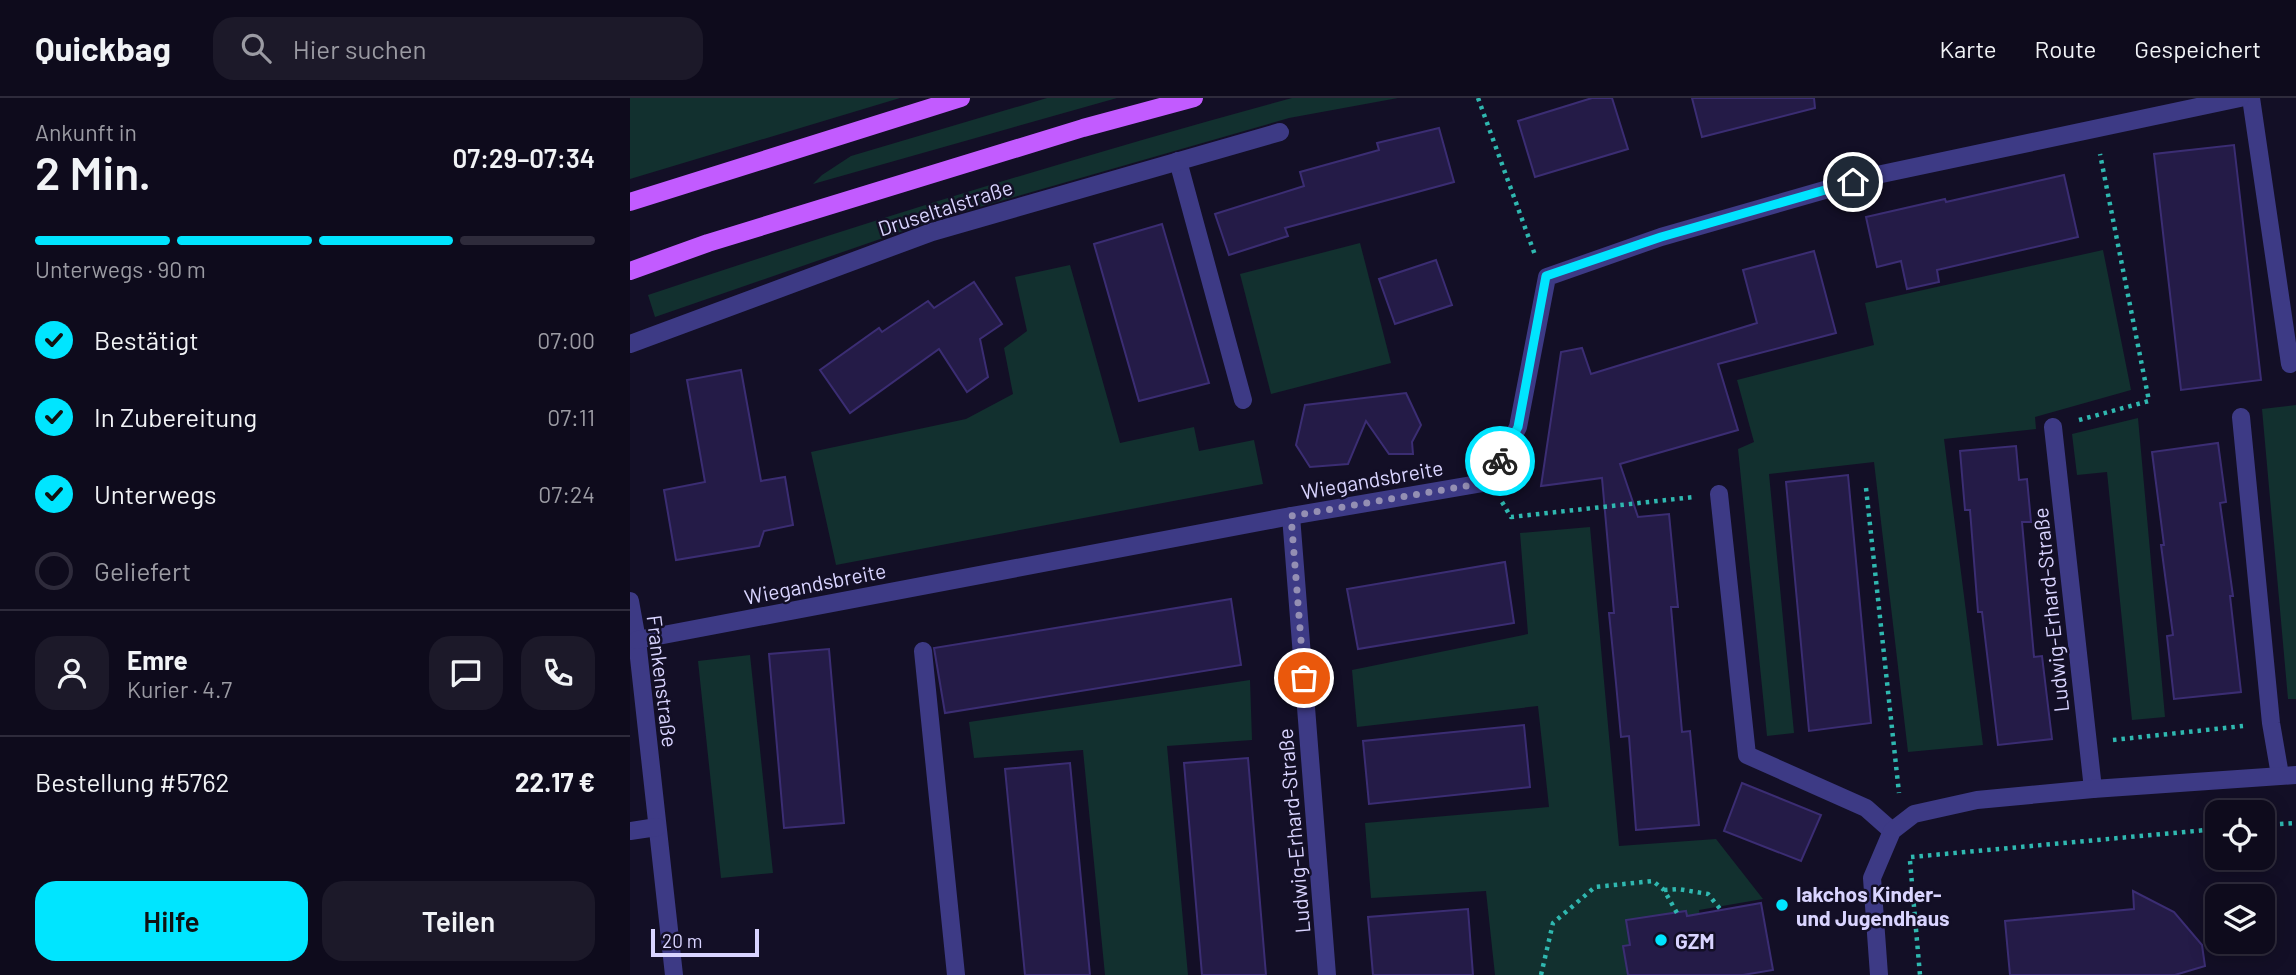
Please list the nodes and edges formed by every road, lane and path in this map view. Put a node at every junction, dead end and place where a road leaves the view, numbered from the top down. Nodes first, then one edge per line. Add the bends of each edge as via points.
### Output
1 (961, 98) edge
2 (1194, 98) edge
3 (1478, 98) edge
4 (2240, 98) edge
5 (2251, 98) edge
6 (2094, 129) junction
7 (1280, 132) dead end
8 (1178, 162) junction
9 (630, 202) edge
10 (630, 271) edge
11 (1546, 276) junction
12 (630, 344) edge
13 (2290, 364) dead end
14 (1243, 400) dead end
15 (2241, 417) dead end
16 (2053, 427) joint
17 (1866, 488) dead end
18 (1719, 494) joint
19 (1291, 516) junction
20 (1511, 517) dead end
21 (630, 601) edge
22 (637, 640) junction
23 (923, 651) dead end
24 (2272, 723) junction
25 (2088, 742) junction
26 (2288, 775) edge
27 (2092, 789) junction
28 (2296, 823) edge
29 (2275, 824) edge
30 (657, 827) junction
31 (1897, 827) junction
32 (2205, 830) edge
33 (630, 831) edge
34 (1909, 857) junction
35 (1664, 890) junction
36 (1721, 910) dead end
37 (1677, 913) dead end
38 (674, 975) edge
39 (956, 975) edge
40 (1327, 975) edge
41 (1541, 975) edge
42 (1879, 975) edge
43 (1920, 975) edge

1 - 9 main road
2 - 10 main road, Druseltalstraße via 708,243
3 - 11 path
4 - 6 street
5 - 13 street
6 - 11 street via 1877,175 1661,237
6 - 16 path via 2149,401
7 - 8 street, Druseltalstraße
8 - 12 street, Druseltalstraße via 932,232
8 - 14 street
11 - 19 street, Wiegandsbreite via 1518,427 1489,482
15 - 24 street
16 - 25 street, Ludwig-Erhard-Straße
17 - 31 path
18 - 20 path
18 - 31 street via 1747,755 1866,808
19 - 22 street, Wiegandsbreite
19 - 40 street, Ludwig-Erhard-Straße
21 - 22 street, Frankenstraße
22 - 30 street, Frankenstraße
23 - 39 street
24 - 25 path
24 - 26 street
25 - 27 street, Ludwig-Erhard-Straße
26 - 27 street
27 - 31 street via 1977,800 1914,814
28 - 29 path
30 - 33 street
30 - 38 street, Frankenstraße
31 - 34 path
31 - 42 street via 1872,878
32 - 34 path
34 - 43 path
35 - 36 path via 1708,894
35 - 37 path
35 - 41 path via 1653,881 1594,887 1553,923

